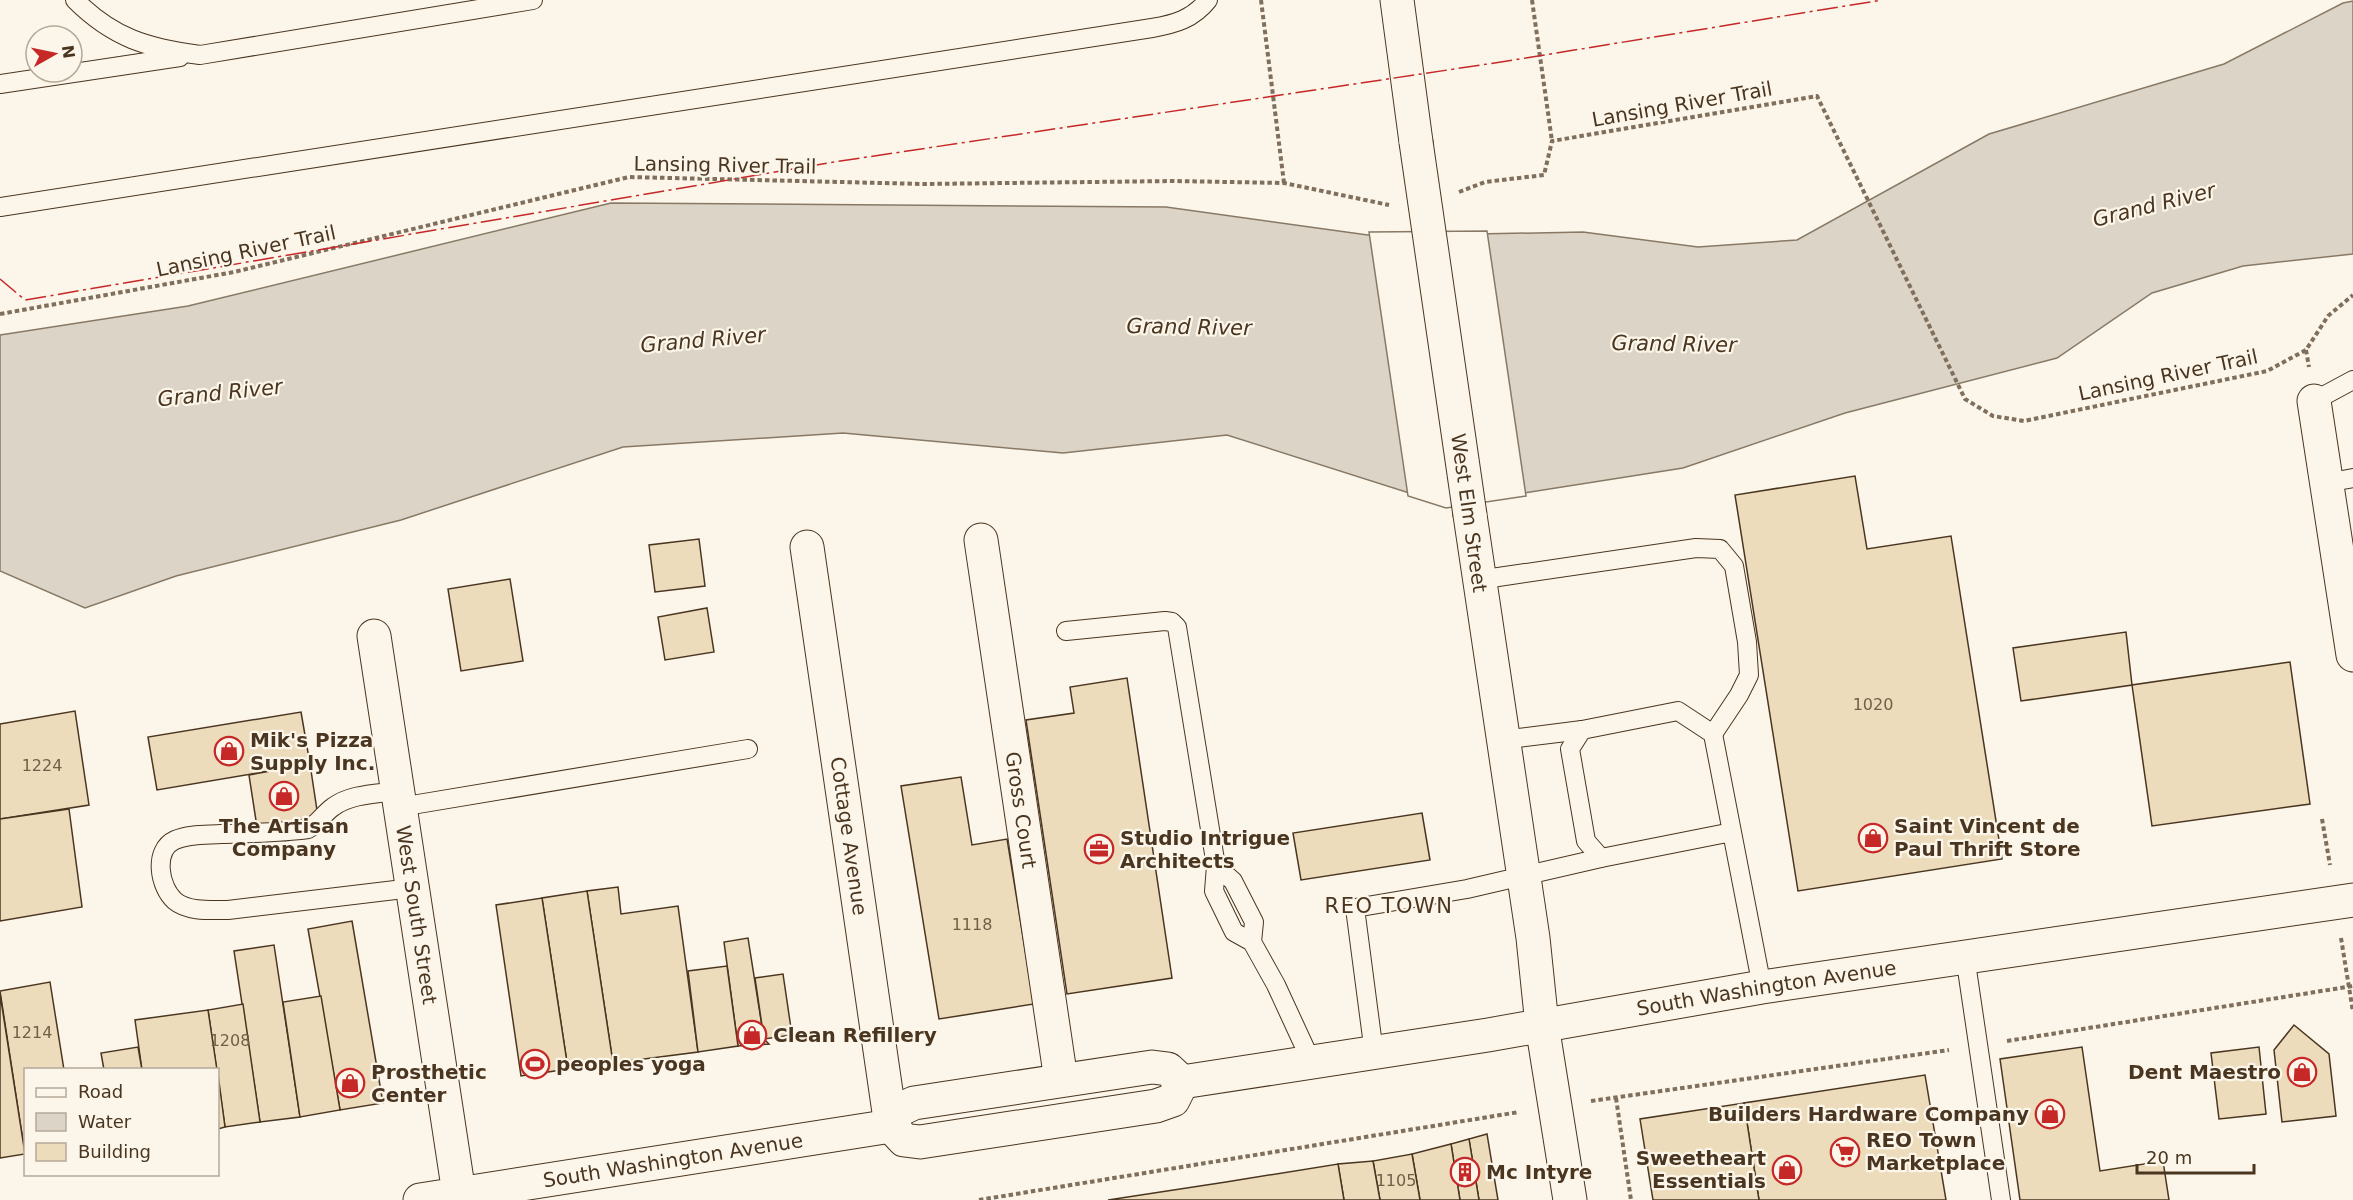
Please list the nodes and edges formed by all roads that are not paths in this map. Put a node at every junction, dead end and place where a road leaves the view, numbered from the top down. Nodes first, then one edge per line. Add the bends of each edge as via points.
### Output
1 (75, 0) edge
2 (533, 0) edge
3 (1208, 0) edge
4 (1396, 0) edge
5 (200, 55) junction
6 (0, 84) edge
7 (0, 207) edge
8 (2353, 380) edge
9 (2314, 401) joint
10 (2340, 480) edge
11 (981, 540) dead end
12 (807, 547) dead end
13 (1478, 580) junction
14 (1066, 631) dead end
15 (374, 636) dead end
16 (2353, 655) edge
17 (1582, 730) junction
18 (1713, 734) junction
19 (1502, 740) junction
20 (748, 749) dead end
21 (398, 799) junction
22 (1732, 832) junction
23 (1601, 858) junction
24 (1523, 874) junction
25 (412, 888) junction
26 (2353, 900) edge
27 (1965, 956) junction
28 (1762, 987) junction
29 (1542, 1025) junction
30 (1374, 1053) junction
31 (1312, 1063) junction
32 (1061, 1080) junction
33 (1182, 1082) junction
34 (891, 1125) junction
35 (460, 1197) edge
36 (420, 1200) edge
37 (1570, 1200) edge
38 (2001, 1200) edge

1 - 5 lane via 126,39 166,51
2 - 5 lane
3 - 7 lane via 1189,18 1152,28
4 - 13 street, West Elm Street, bridge
5 - 6 lane
8 - 9 lane
9 - 10 street
10 - 16 street
11 - 32 street, Gross Court
12 - 34 street, Cottage Avenue
13 - 18 lane via 1696,548 1720,549 1734,566 1749,675
13 - 19 street, West Elm Street
14 - 31 lane via 1165,621 1177,627 1216,866 1233,881 1254,922 1252,942
15 - 21 street, West South Street
17 - 18 lane via 1678,711
17 - 19 lane
17 - 23 lane via 1570,749 1586,841
18 - 22 lane
19 - 24 street, West Elm Street
20 - 21 lane
21 - 25 street, West South Street
21 - 25 lane via 342,801 308,829 196,835 174,841 166,846 161,870 175,902 207,910
22 - 23 lane
22 - 28 lane
23 - 24 lane
24 - 29 street, West Elm Street
24 - 30 lane via 1467,889 1355,908
25 - 35 street, West South Street
26 - 27 street, South Washington Avenue
27 - 28 street, South Washington Avenue
27 - 38 lane
28 - 29 street, South Washington Avenue
29 - 30 street, South Washington Avenue
29 - 37 street, West Elm Street
30 - 31 street, South Washington Avenue
31 - 33 street, South Washington Avenue
32 - 33 street via 1152,1066 1168,1069
32 - 34 street via 914,1103 899,1110
33 - 34 street via 1173,1100 1156,1106 920,1142 903,1140
34 - 35 street, South Washington Avenue
35 - 36 street, South Washington Avenue

